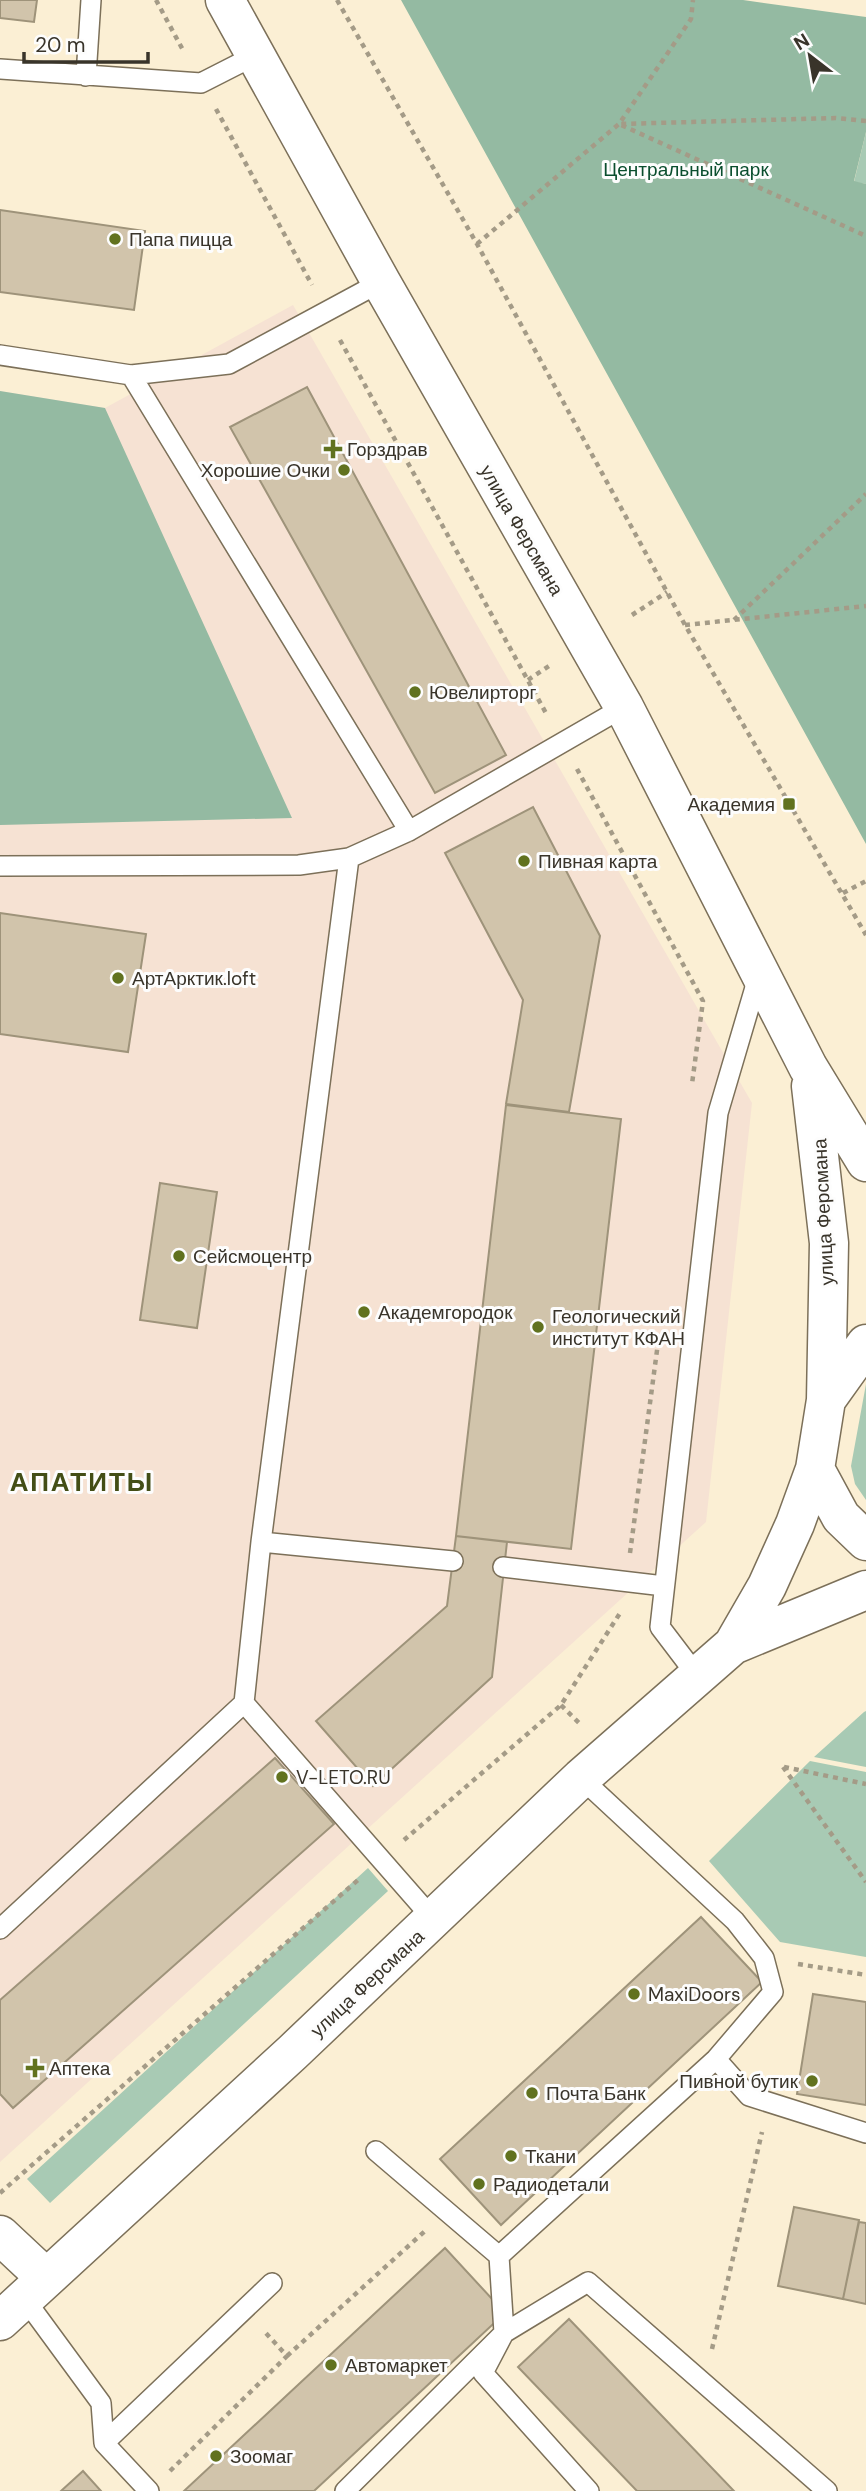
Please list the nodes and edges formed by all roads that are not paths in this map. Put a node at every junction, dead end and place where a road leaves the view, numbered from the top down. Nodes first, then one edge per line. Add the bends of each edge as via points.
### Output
1 (91, 0) edge
2 (225, 0) edge
3 (256, 55) junction
4 (0, 69) edge
5 (86, 76) junction
6 (381, 282) junction
7 (0, 355) edge
8 (131, 375) junction
9 (624, 707) junction
10 (409, 831) junction
11 (349, 858) junction
12 (0, 866) edge
13 (760, 974) junction
14 (808, 1067) junction
15 (866, 1162) edge
16 (866, 1344) edge
17 (826, 1400) junction
18 (815, 1469) junction
19 (866, 1541) edge
20 (261, 1542) junction
21 (453, 1561) dead end
22 (503, 1567) dead end
23 (664, 1586) junction
24 (866, 1590) edge
25 (733, 1645) junction
26 (698, 1677) junction
27 (244, 1703) junction
28 (581, 1778) junction
29 (434, 1920) junction
30 (0, 1929) edge
31 (716, 2059) junction
32 (866, 2133) edge
33 (376, 2151) dead end
34 (0, 2235) edge
35 (499, 2256) junction
36 (272, 2283) dead end
37 (24, 2299) edge
38 (503, 2333) junction
39 (104, 2443) junction
40 (154, 2486) edge
41 (345, 2491) edge
42 (589, 2491) edge
43 (827, 2491) edge

1 - 5 lane
2 - 3 street, улица Ферсмана
3 - 5 lane via 201,83
3 - 6 street, улица Ферсмана
4 - 5 lane
6 - 8 lane via 229,364
6 - 9 street, улица Ферсмана
7 - 8 lane
8 - 10 lane
9 - 10 lane
9 - 13 street, улица Ферсмана
10 - 11 lane
11 - 12 lane via 299,865
11 - 20 lane
13 - 14 street, улица Ферсмана
13 - 23 lane via 718,1113
14 - 15 street, улица Ферсмана
14 - 17 street, улица Ферсмана via 829,1243
16 - 17 street
17 - 18 street, улица Ферсмана
18 - 19 street via 842,1517
18 - 25 street, улица Ферсмана via 768,1586
20 - 21 lane
20 - 27 lane
22 - 23 lane
23 - 26 lane via 660,1627
24 - 25 street, улица Ферсмана
25 - 26 street, улица Ферсмана
26 - 28 street, улица Ферсмана
27 - 29 lane
27 - 30 lane
28 - 29 street, улица Ферсмана
28 - 31 lane via 735,1921 764,1958 773,1992
29 - 37 street, улица Ферсмана
31 - 32 lane via 749,2096
31 - 35 lane
33 - 35 lane
34 - 37 street
35 - 38 lane
36 - 39 lane
37 - 39 lane via 101,2403
38 - 41 lane
38 - 42 lane via 484,2373
38 - 43 lane via 587,2281
39 - 40 lane

